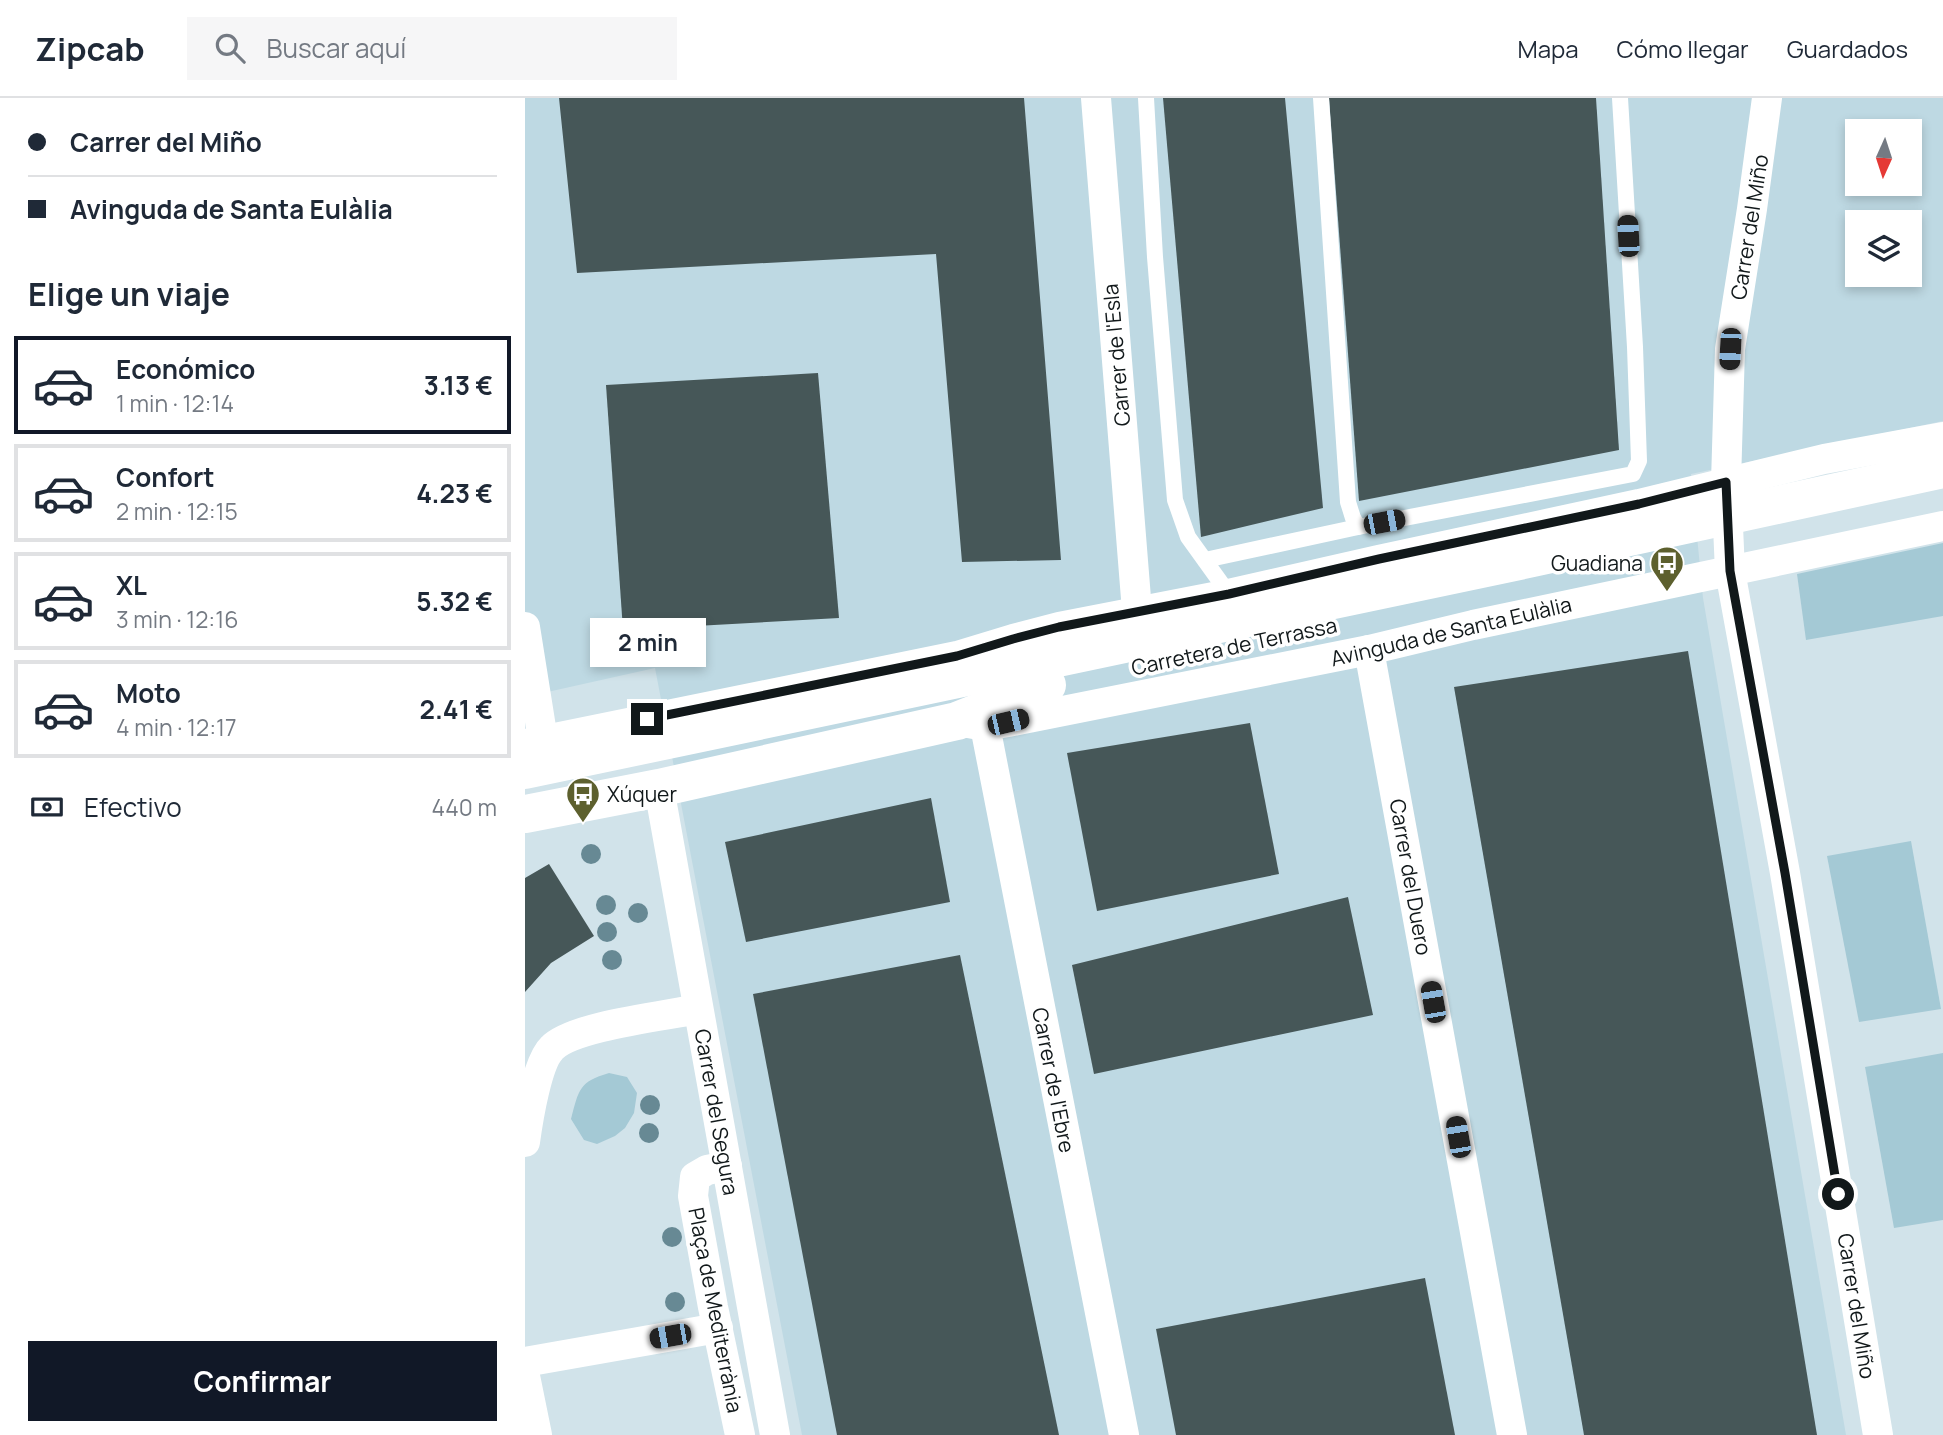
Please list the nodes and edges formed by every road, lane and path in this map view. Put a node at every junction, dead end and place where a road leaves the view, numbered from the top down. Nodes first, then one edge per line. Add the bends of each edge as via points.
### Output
1 (1096, 98) edge
2 (1146, 98) edge
3 (1321, 98) edge
4 (1620, 98) edge
5 (1767, 98) edge
6 (1943, 437) edge
7 (1943, 470) edge
8 (1726, 482) junction
9 (1943, 496) edge
10 (1808, 512) junction
11 (1943, 526) edge
12 (1358, 527) junction
13 (1205, 560) junction
14 (1730, 571) junction
15 (1434, 592) junction
16 (1229, 594) junction
17 (525, 627) edge
18 (1129, 628) junction
19 (1370, 650) junction
20 (1047, 685) junction
21 (971, 723) junction
22 (531, 751) edge
23 (659, 788) junction
24 (525, 793) edge
25 (525, 814) edge
26 (698, 1009) junction
27 (525, 1142) edge
28 (727, 1166) junction
29 (718, 1328) junction
30 (525, 1362) edge
31 (525, 1376) edge
32 (537, 1435) edge
33 (740, 1435) edge
34 (775, 1435) edge
35 (1123, 1435) edge
36 (1512, 1435) edge
37 (1878, 1435) edge

1 - 18 street, Carrer de l'Esla
2 - 13 lane via 1175,500 1188,537
3 - 12 lane via 1348,502
4 - 12 lane via 1639,461 1633,474
5 - 8 street, Carrer del Miño via 1730,349
6 - 8 street
7 - 10 main road, Carretera de Terrassa
8 - 14 street, Carrer del Miño
8 - 16 street
9 - 10 main road, Carretera de Terrassa
10 - 15 main road, Carretera de Terrassa
11 - 14 street, Avinguda de Santa Eulàlia
12 - 13 lane
13 - 16 lane
14 - 19 street, Avinguda de Santa Eulàlia
14 - 37 street, Carrer del Miño
15 - 18 main road, Carretera de Terrassa
15 - 20 main road, Carretera de Terrassa
16 - 18 street
17 - 22 street
18 - 22 main road, Carretera de Terrassa
18 - 22 street, Carretera de Terrassa via 1034,649 957,656
19 - 21 street, Avinguda de Santa Eulàlia
19 - 36 street, Carrer del Duero
20 - 21 main road
20 - 24 main road, Carretera de Terrassa
21 - 23 main road
21 - 35 street, Carrer de l'Ebre
23 - 25 main road
23 - 26 street, Carrer del Segura
26 - 27 street via 604,1027 565,1038 550,1049 536,1087
26 - 28 street, Carrer del Segura
28 - 29 street, Plaça de Mediterrània via 695,1177 693,1196
28 - 34 street, Carrer del Segura
29 - 30 street
29 - 33 street, Plaça de Mediterrània
31 - 32 street

